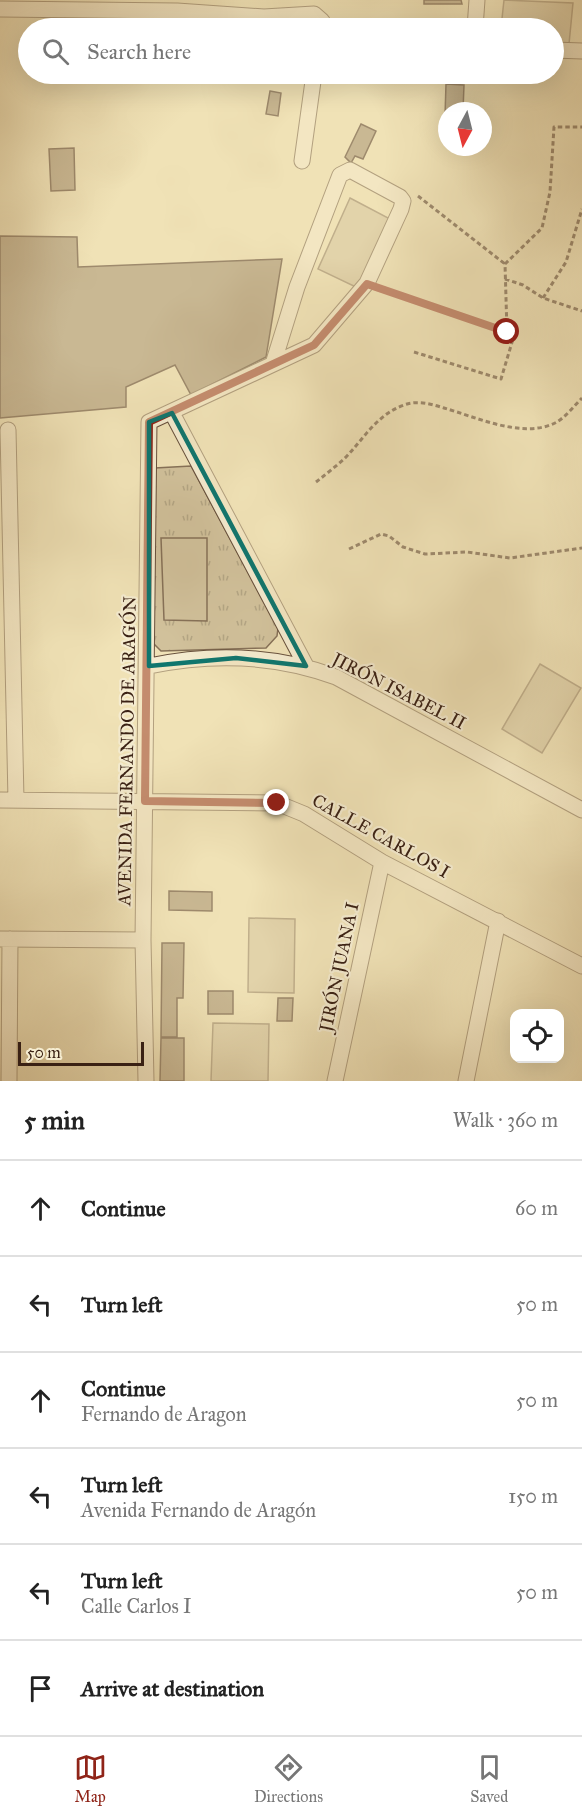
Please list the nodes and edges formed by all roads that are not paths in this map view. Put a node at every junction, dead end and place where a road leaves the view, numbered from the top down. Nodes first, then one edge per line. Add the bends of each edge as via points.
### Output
1 (477, 0) edge
2 (78, 5) edge
3 (177, 6) edge
4 (283, 7) edge
5 (0, 9) edge
6 (320, 18) edge
7 (476, 18) edge
8 (564, 50) edge
9 (582, 51) edge
10 (313, 84) edge
11 (302, 161) dead end
12 (273, 364) junction
13 (172, 413) junction
14 (8, 430) dead end
15 (148, 666) junction
16 (306, 666) junction
17 (0, 800) edge
18 (16, 800) junction
19 (145, 801) junction
20 (582, 810) edge
21 (382, 862) junction
22 (498, 921) junction
23 (5, 939) edge
24 (144, 940) junction
25 (582, 966) edge
26 (9, 1081) edge
27 (146, 1081) edge
28 (335, 1081) edge
29 (466, 1081) edge

1 - 7 street
2 - 3 street
2 - 5 street
3 - 4 street via 264,17
4 - 6 street
8 - 9 street
10 - 11 street
12 - 12 street via 297,287 340,175 350,170 403,201 367,284 314,345
12 - 13 street
13 - 15 street, AVENIDA FERNANDO DE ARAGÓN via 149,422
13 - 16 street
14 - 18 street
15 - 16 street, JIRÓN ISABEL II via 236,658
15 - 19 street, AVENIDA FERNANDO DE ARAGÓN
16 - 20 street, JIRÓN ISABEL II via 336,677
17 - 18 street, CALLE CARLOS I
18 - 19 street, CALLE CARLOS I
19 - 21 street, CALLE CARLOS I via 277,803 322,824
19 - 24 street, AVENIDA FERNANDO DE ARAGÓN
21 - 22 street, CALLE CARLOS I
21 - 28 street, JIRÓN JUANA I
22 - 25 street, CALLE CARLOS I
22 - 29 street
23 - 24 street
23 - 26 street
24 - 27 street, AVENIDA FERNANDO DE ARAGÓN

